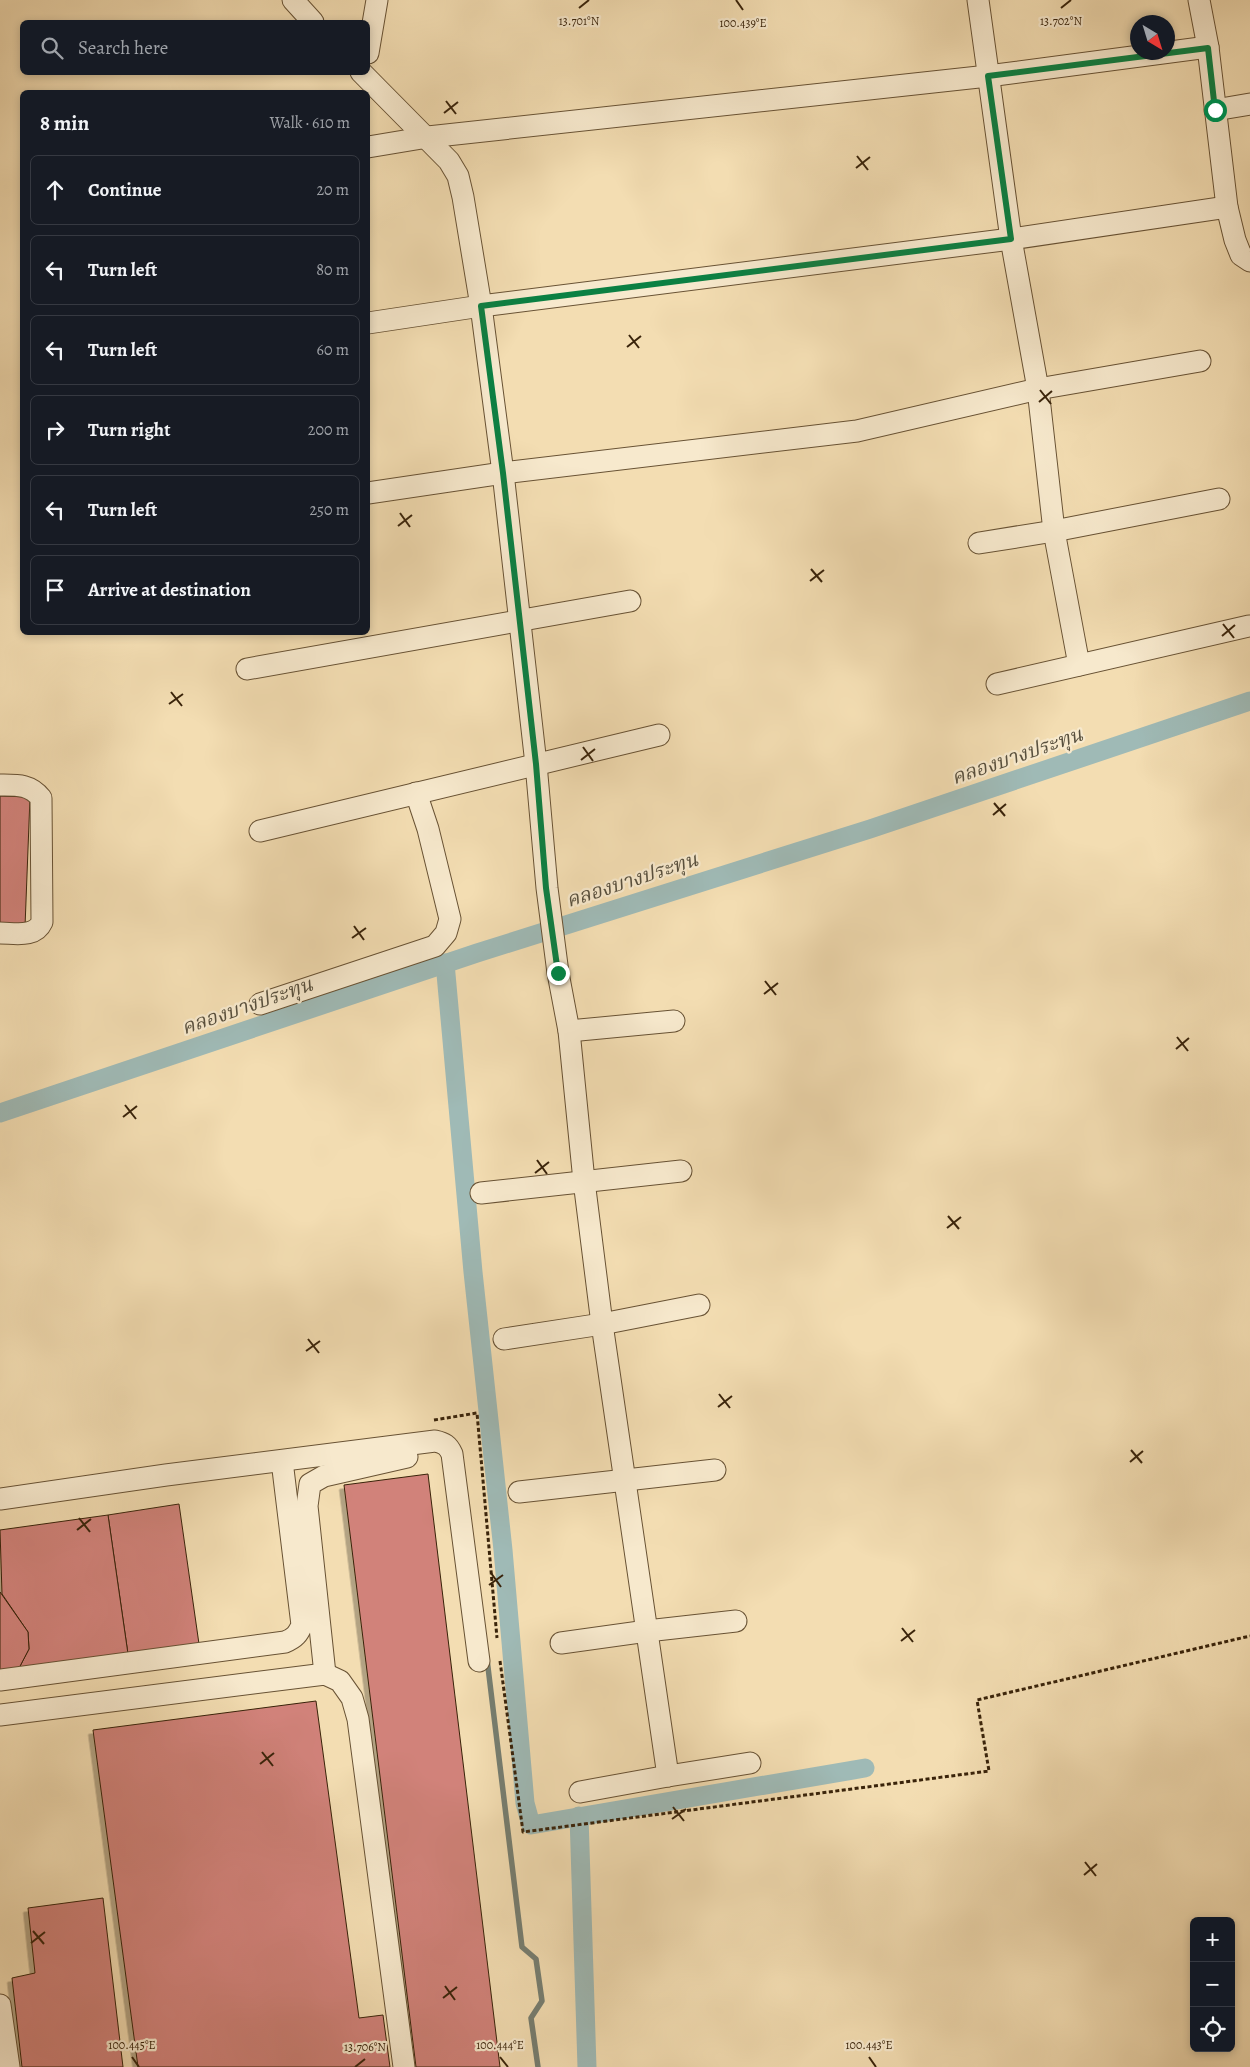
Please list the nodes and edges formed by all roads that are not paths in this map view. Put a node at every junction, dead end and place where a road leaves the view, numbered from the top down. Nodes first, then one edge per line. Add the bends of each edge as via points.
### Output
1 (293, 0) edge
2 (377, 0) edge
3 (978, 0) edge
4 (1199, 0) edge
5 (311, 20) edge
6 (370, 42) edge
7 (1208, 48) junction
8 (365, 75) edge
9 (988, 76) junction
10 (1250, 104) edge
11 (1215, 110) junction
12 (428, 137) junction
13 (370, 147) edge
14 (1227, 207) junction
15 (1011, 239) junction
16 (1250, 262) edge
17 (481, 306) junction
18 (370, 323) edge
19 (1200, 361) dead end
20 (1038, 389) junction
21 (503, 473) junction
22 (370, 493) edge
23 (1219, 499) dead end
24 (1054, 531) junction
25 (979, 543) dead end
26 (630, 601) dead end
27 (520, 621) junction
28 (1249, 626) edge
29 (1078, 665) junction
30 (247, 669) dead end
31 (997, 684) dead end
32 (659, 735) dead end
33 (536, 764) junction
34 (0, 785) edge
35 (416, 793) junction
36 (260, 831) dead end
37 (0, 933) edge
38 (260, 1004) dead end
39 (674, 1021) dead end
40 (568, 1031) junction
41 (681, 1170) dead end
42 (584, 1181) junction
43 (482, 1192) dead end
44 (699, 1305) dead end
45 (602, 1324) junction
46 (504, 1338) dead end
47 (407, 1457) dead end
48 (282, 1461) junction
49 (715, 1470) dead end
50 (625, 1480) junction
51 (519, 1492) dead end
52 (0, 1499) edge
53 (736, 1621) dead end
54 (647, 1631) junction
55 (561, 1643) dead end
56 (479, 1661) dead end
57 (325, 1674) junction
58 (0, 1680) edge
59 (0, 1715) edge
60 (750, 1763) dead end
61 (668, 1776) junction
62 (580, 1792) dead end
63 (0, 2006) edge
64 (8, 2067) edge
65 (404, 2067) edge

1 - 5 street
2 - 6 street
3 - 9 street
4 - 7 street
7 - 9 street
7 - 11 street
8 - 12 street
9 - 12 street
9 - 15 street
10 - 11 street
11 - 14 street
12 - 13 street
12 - 17 street via 458,176
14 - 15 street
14 - 16 street via 1235,240 1242,255
15 - 17 street
15 - 20 street
17 - 18 street
17 - 21 street
19 - 20 street
20 - 21 street via 858,431
20 - 24 street
21 - 22 street
21 - 27 street
23 - 24 street
24 - 25 street
24 - 29 street
26 - 27 street
27 - 30 street
27 - 33 street
28 - 29 street
29 - 31 street
32 - 33 street
33 - 35 street
33 - 40 street via 546,888
34 - 37 street via 28,786 41,798 42,922 33,932
35 - 36 street
35 - 38 street via 450,919 446,934 435,946
39 - 40 street
40 - 42 street
41 - 42 street
42 - 43 street
42 - 45 street
44 - 45 street
45 - 46 street
45 - 50 street
47 - 57 street via 324,1476 310,1484 306,1506
48 - 52 street
48 - 56 street via 435,1441 448,1447 452,1454
48 - 58 street via 302,1625 292,1640
49 - 50 street
50 - 51 street
50 - 54 street
53 - 54 street
54 - 55 street
54 - 61 street
57 - 59 street
57 - 65 street via 340,1681 352,1698 358,1719
60 - 61 street
61 - 62 street
63 - 64 street

